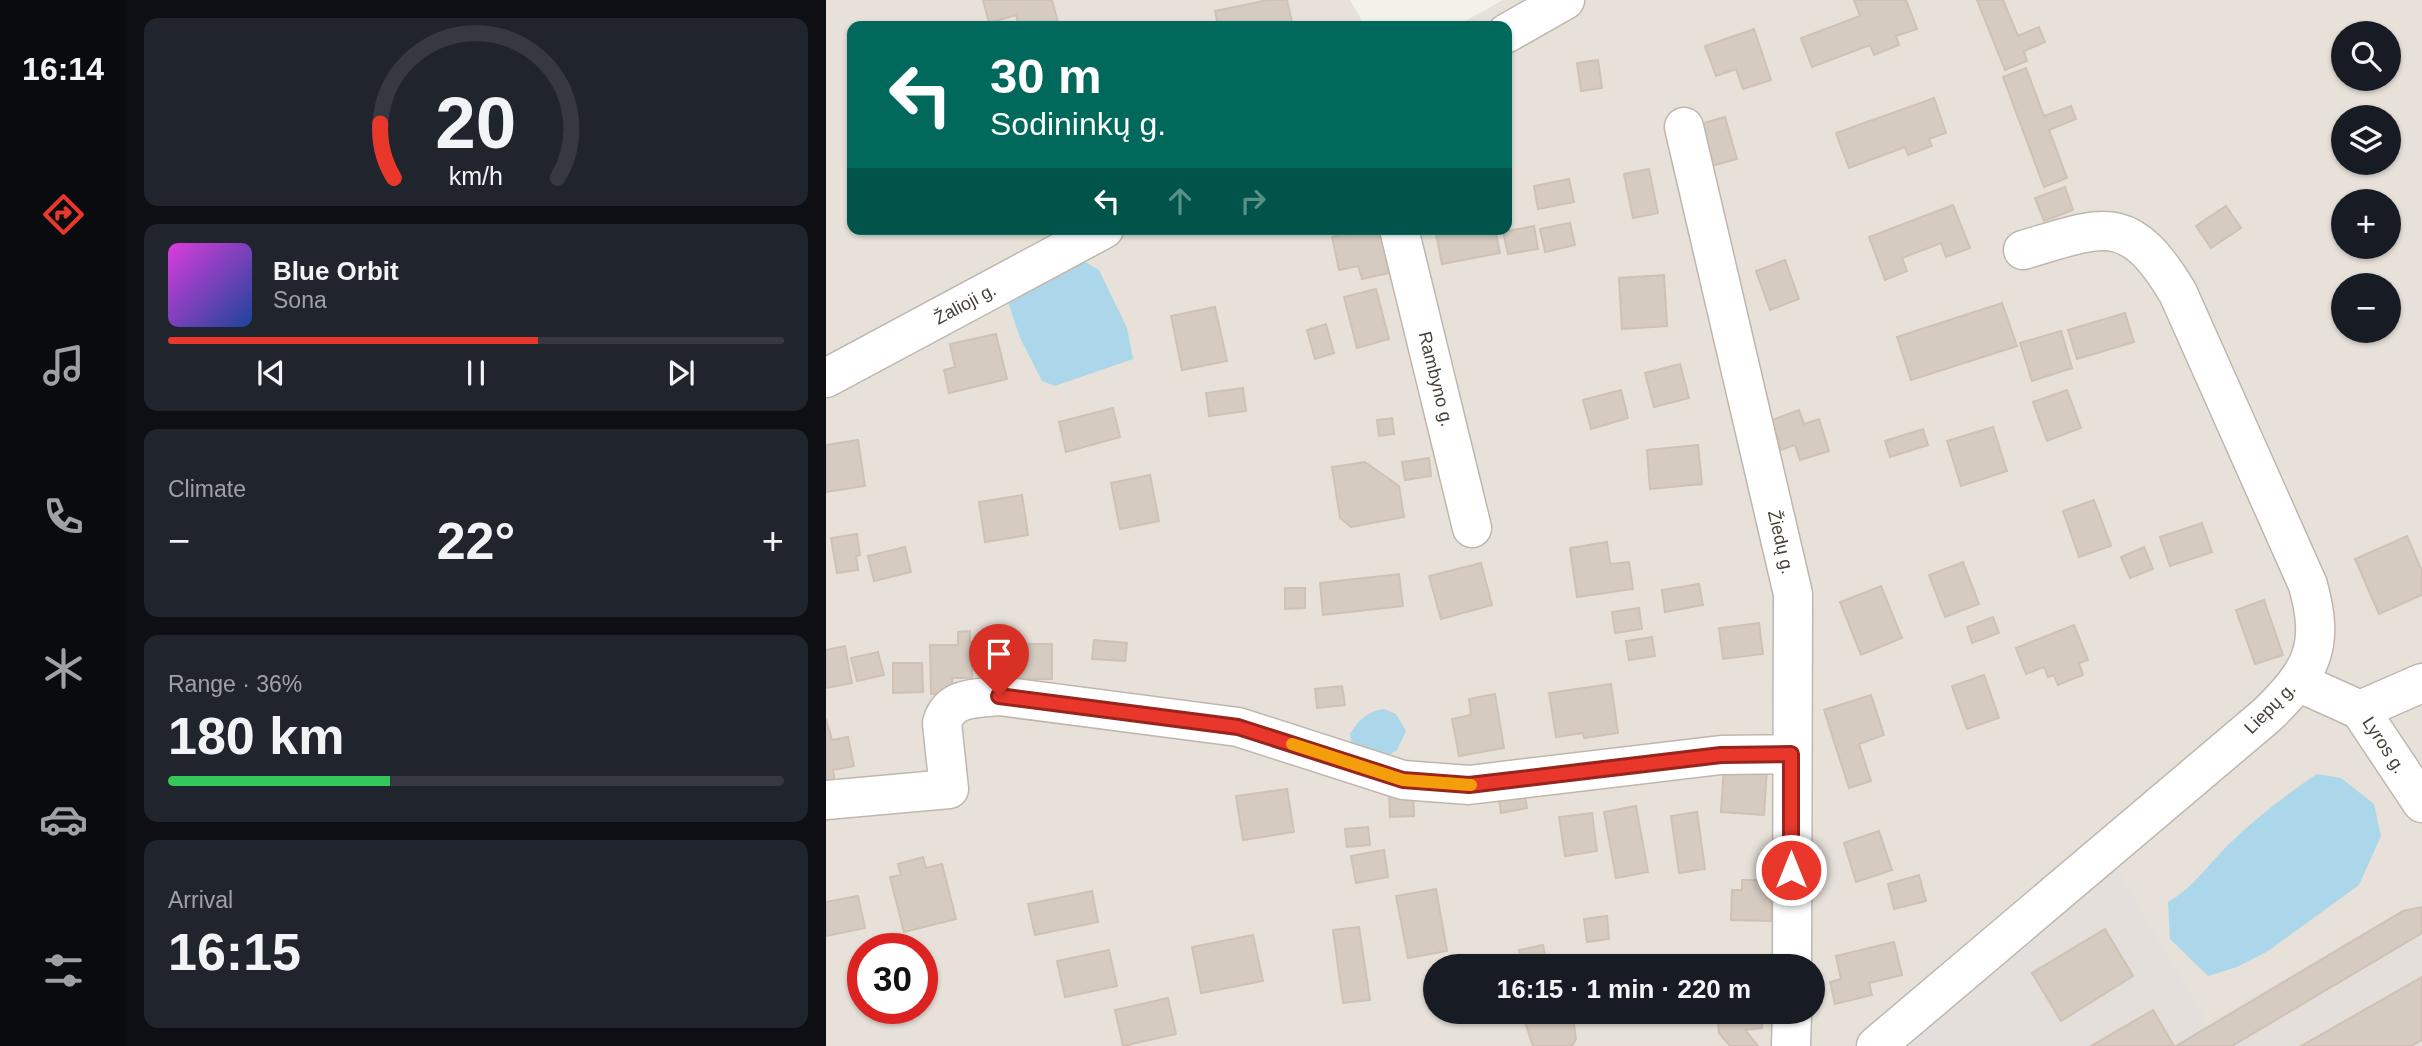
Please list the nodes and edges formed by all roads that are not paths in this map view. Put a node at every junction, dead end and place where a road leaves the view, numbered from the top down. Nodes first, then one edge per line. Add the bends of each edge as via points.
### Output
1 (1565, 0) edge
2 (1512, 30) edge
3 (1684, 127) dead end
4 (1093, 235) edge
5 (1400, 235) edge
6 (2023, 250) dead end
7 (826, 378) edge
8 (1472, 528) dead end
9 (2298, 682) junction
10 (2422, 683) edge
11 (2360, 710) junction
12 (1791, 754) junction
13 (826, 800) edge
14 (2422, 803) edge
15 (1792, 954) edge
16 (1792, 1024) edge
17 (1791, 1046) edge
18 (1876, 1046) edge

1 - 2 street
3 - 12 street, Žiedų g. via 1793,594
4 - 7 street, Žalioji g.
5 - 8 street, Rambyno g.
6 - 9 street, Liepų g. via 2107,229 2138,243 2158,260 2178,293 2308,585 2316,616 2316,641
9 - 11 street, Lyros g.
9 - 18 street, Liepų g. via 2267,715
10 - 11 street
11 - 14 street, Lyros g.
12 - 13 street via 1721,755 1469,785 1431,784 1403,780 1238,727 999,696 960,700 945,713 942,723 949,789
12 - 15 street, Žiedų g.
16 - 17 street

